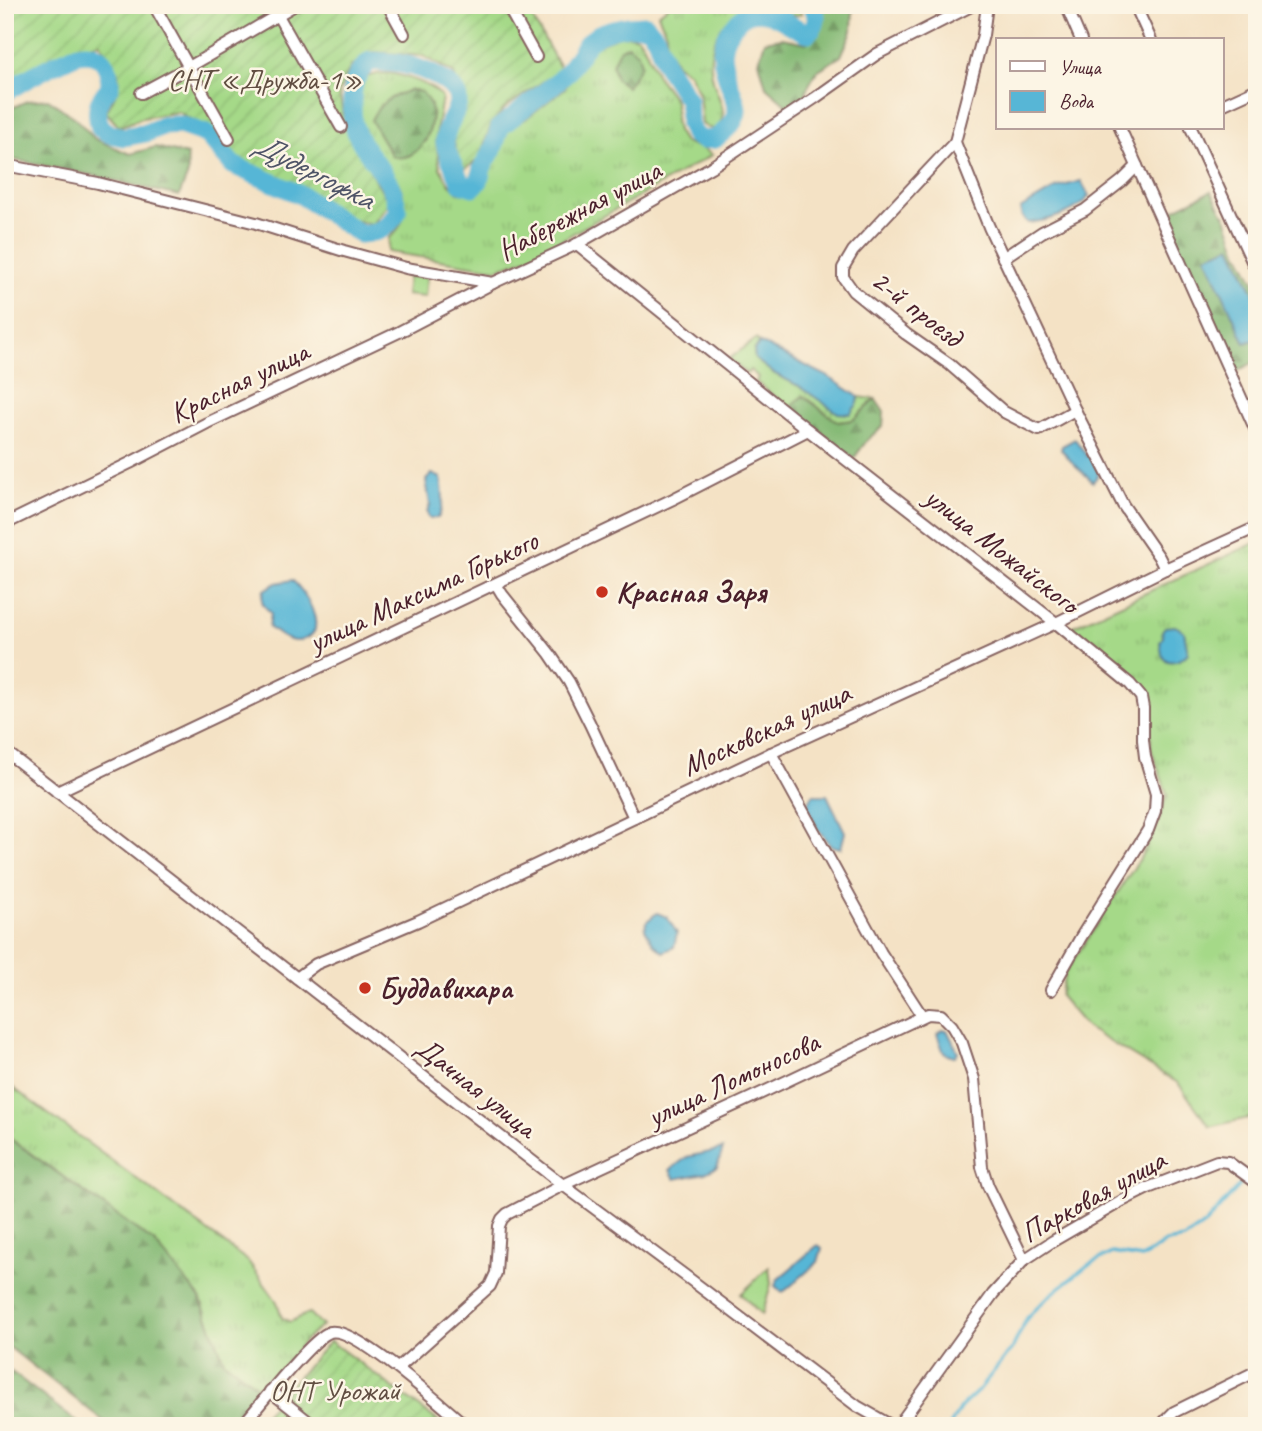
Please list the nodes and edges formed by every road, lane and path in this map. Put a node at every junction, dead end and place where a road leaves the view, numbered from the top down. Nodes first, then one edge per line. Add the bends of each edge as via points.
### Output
1 (154, 5) edge
2 (295, 5) edge
3 (388, 5) edge
4 (507, 5) edge
5 (973, 5) edge
6 (987, 5) edge
7 (1066, 5) edge
8 (1135, 5) edge
9 (275, 10) edge
10 (404, 34) dead end
11 (1081, 38) edge
12 (1150, 38) edge
13 (536, 57) dead end
14 (190, 67) junction
15 (1257, 89) edge
16 (141, 93) dead end
17 (1224, 104) edge
18 (341, 127) dead end
19 (1121, 130) edge
20 (1192, 130) edge
21 (229, 139) dead end
22 (955, 142) junction
23 (5, 165) edge
24 (1137, 166) junction
25 (577, 244) junction
26 (1003, 258) junction
27 (1257, 272) edge
28 (493, 284) junction
29 (1075, 410) junction
30 (808, 430) junction
31 (1257, 433) edge
32 (5, 524) edge
33 (1257, 527) edge
34 (1164, 569) junction
35 (496, 584) junction
36 (1056, 622) junction
37 (5, 751) edge
38 (771, 753) junction
39 (57, 792) junction
40 (634, 818) junction
41 (297, 978) junction
42 (1051, 990) dead end
43 (922, 1016) junction
44 (1257, 1183) edge
45 (563, 1185) junction
46 (1024, 1260) junction
47 (398, 1368) junction
48 (1257, 1371) edge
49 (270, 1391) junction
50 (242, 1426) edge
51 (314, 1426) edge
52 (466, 1426) edge
53 (892, 1426) edge
54 (898, 1426) edge
55 (1163, 1426) edge

1 - 14 street
2 - 9 street
3 - 10 street
4 - 13 street
5 - 25 street, Набережная улица via 877,54 711,167
6 - 22 street, 2-й проезд
7 - 11 street
8 - 12 street
9 - 14 street
9 - 18 street
14 - 16 street
14 - 21 street
15 - 17 street
19 - 24 street
20 - 27 street
22 - 26 street
22 - 29 street, 2-й проезд via 853,251 843,277 853,291 1004,412 1039,430
23 - 28 street, Набережная улица via 256,223 406,268
24 - 26 street via 1084,210
24 - 31 street
25 - 28 street, Набережная улица
25 - 30 street, улица Можайского
26 - 29 street
28 - 32 street, Красная улица
29 - 34 street via 1123,505
30 - 35 street, улица Максима Горького
30 - 36 street, улица Можайского
33 - 34 street, Московская улица
34 - 36 street, Московская улица
35 - 39 street, улица Максима Горького
35 - 40 street via 569,682
36 - 38 street, Московская улица
36 - 42 street, улица Можайского via 1141,697 1145,757 1156,794 1148,830
37 - 39 street, Дачная улица
38 - 40 street, Московская улица
38 - 43 street via 881,953
39 - 41 street, Дачная улица
40 - 41 street, Московская улица via 316,964
41 - 45 street, Дачная улица
43 - 45 street, улица Ломоносова
43 - 46 street via 941,1015 962,1043 974,1079 982,1167
44 - 46 street, Парковая улица via 1228,1162 1201,1166 1122,1201
45 - 47 street, улица Ломоносова via 502,1219 496,1273 490,1286
45 - 53 street, Дачная улица via 857,1406
46 - 54 street, Парковая улица via 993,1294
47 - 49 street via 338,1331 327,1333 312,1346
47 - 52 street
48 - 55 street via 1174,1412
49 - 50 street
49 - 51 street

